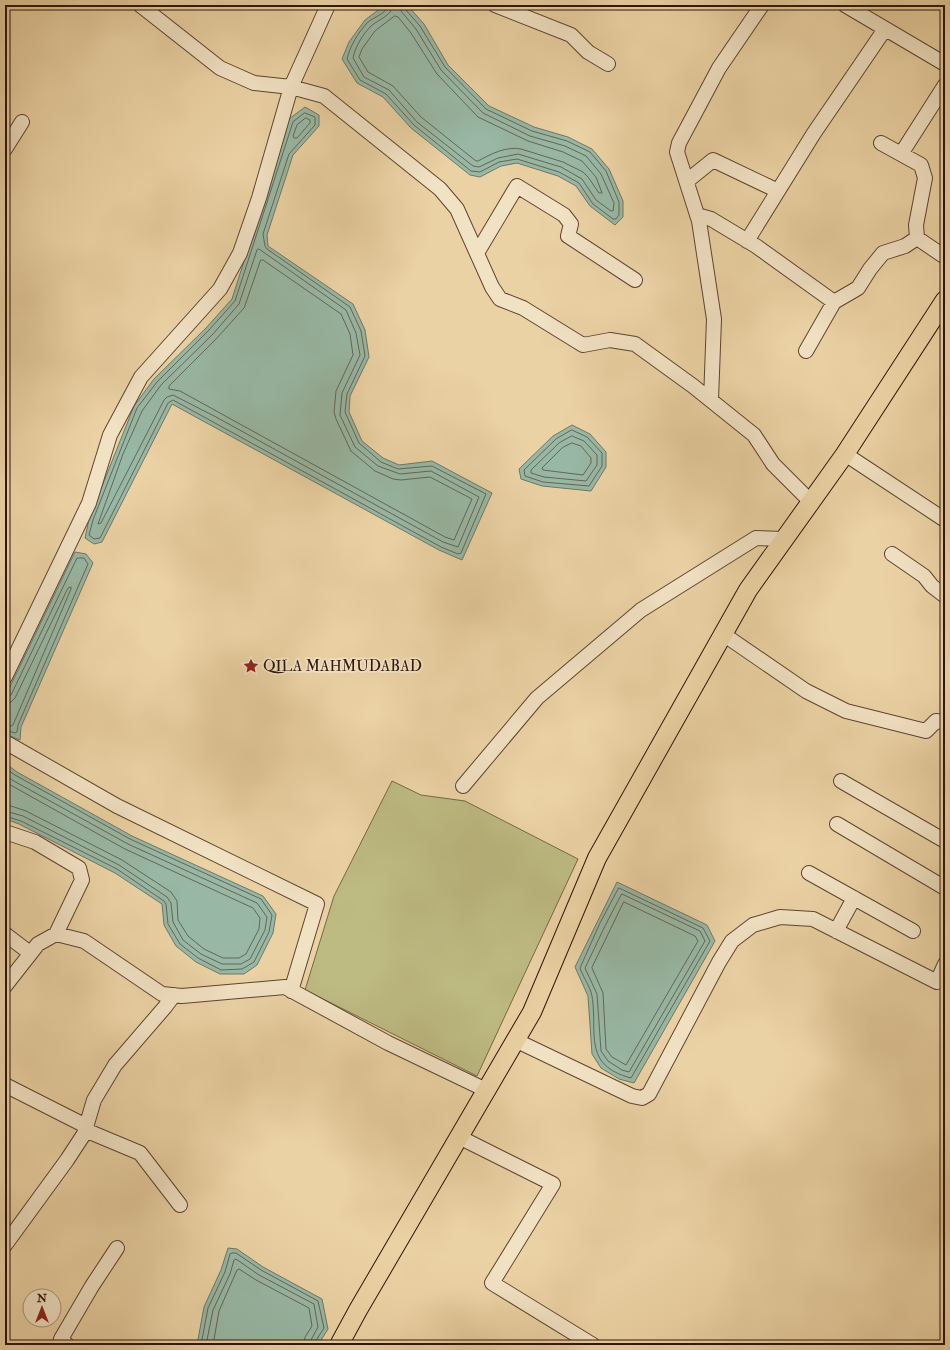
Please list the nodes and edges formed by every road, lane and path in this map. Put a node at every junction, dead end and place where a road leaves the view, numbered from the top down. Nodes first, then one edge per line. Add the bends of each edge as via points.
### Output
1 (140, 5) edge
2 (328, 5) edge
3 (495, 5) edge
4 (762, 5) edge
5 (845, 5) edge
6 (885, 29) junction
7 (608, 64) dead end
8 (945, 64) edge
9 (945, 85) edge
10 (291, 87) junction
11 (22, 122) dead end
12 (881, 143) dead end
13 (5, 149) edge
14 (901, 154) junction
15 (687, 181) junction
16 (778, 191) junction
17 (697, 214) junction
18 (917, 238) junction
19 (747, 241) junction
20 (476, 253) junction
21 (945, 257) edge
22 (635, 280) dead end
23 (945, 300) edge
24 (834, 302) junction
25 (806, 351) dead end
26 (711, 400) junction
27 (845, 454) junction
28 (811, 502) junction
29 (945, 520) edge
30 (784, 540) junction
31 (892, 554) dead end
32 (945, 596) edge
33 (723, 634) junction
34 (5, 677) edge
35 (945, 722) edge
36 (5, 742) edge
37 (841, 782) dead end
38 (463, 786) dead end
39 (837, 824) dead end
40 (5, 832) edge
41 (945, 841) edge
42 (809, 873) dead end
43 (945, 888) edge
44 (854, 898) junction
45 (836, 931) junction
46 (913, 931) dead end
47 (5, 934) edge
48 (56, 934) junction
49 (30, 953) junction
50 (945, 964) edge
51 (5, 986) edge
52 (292, 991) junction
53 (174, 995) junction
54 (515, 1040) junction
55 (5, 1085) edge
56 (486, 1090) junction
57 (86, 1128) junction
58 (459, 1137) junction
59 (180, 1205) dead end
60 (5, 1245) edge
61 (117, 1248) dead end
62 (67, 1345) edge
63 (339, 1345) edge
64 (593, 1345) edge

1 - 10 street via 220,68 254,82
2 - 10 street
3 - 7 street via 571,35 588,52
4 - 15 street via 720,68 679,143 677,152
5 - 6 street
6 - 8 street
6 - 16 street via 814,132
9 - 14 street
10 - 20 street via 324,96 440,189 457,209
10 - 34 street via 259,198 240,253 220,290 141,377 110,435 89,503
11 - 13 street
12 - 14 street
14 - 18 street via 921,165 926,178 916,225
15 - 16 street via 713,160
15 - 17 street
16 - 19 street
17 - 19 street via 711,219
17 - 26 street via 714,319
18 - 21 street
18 - 24 street via 905,246 883,253 858,288
19 - 24 street
20 - 22 street via 517,186 564,214 571,224 568,236
20 - 26 street via 500,299 523,308 583,345 610,340 635,344
23 - 27 main road
24 - 25 street
26 - 28 street via 754,435 773,464
27 - 28 main road
27 - 29 street
28 - 30 main road
30 - 33 main road via 748,590
30 - 38 street via 756,538 641,610 537,698
31 - 32 street via 924,576
33 - 35 street via 806,690 846,711 926,731 936,721
33 - 54 main road via 598,858 532,1012
36 - 52 street via 116,806 316,904
37 - 41 street
39 - 43 street
40 - 48 street via 35,842 79,868 82,880
42 - 44 street
44 - 45 street
44 - 46 street
45 - 50 street via 937,982
45 - 54 street via 813,919 780,918 753,925 732,940 650,1094 642,1098 632,1096
47 - 49 street
48 - 49 street via 38,944
48 - 53 street via 84,941 162,994
49 - 51 street
52 - 53 street via 285,988
52 - 56 street via 388,1043
53 - 57 street via 115,1065 94,1100
54 - 56 main road
55 - 57 street
56 - 58 main road
57 - 59 street via 140,1153
57 - 60 street via 68,1160
58 - 63 main road
58 - 64 street via 552,1184 492,1283
61 - 62 street via 62,1339

